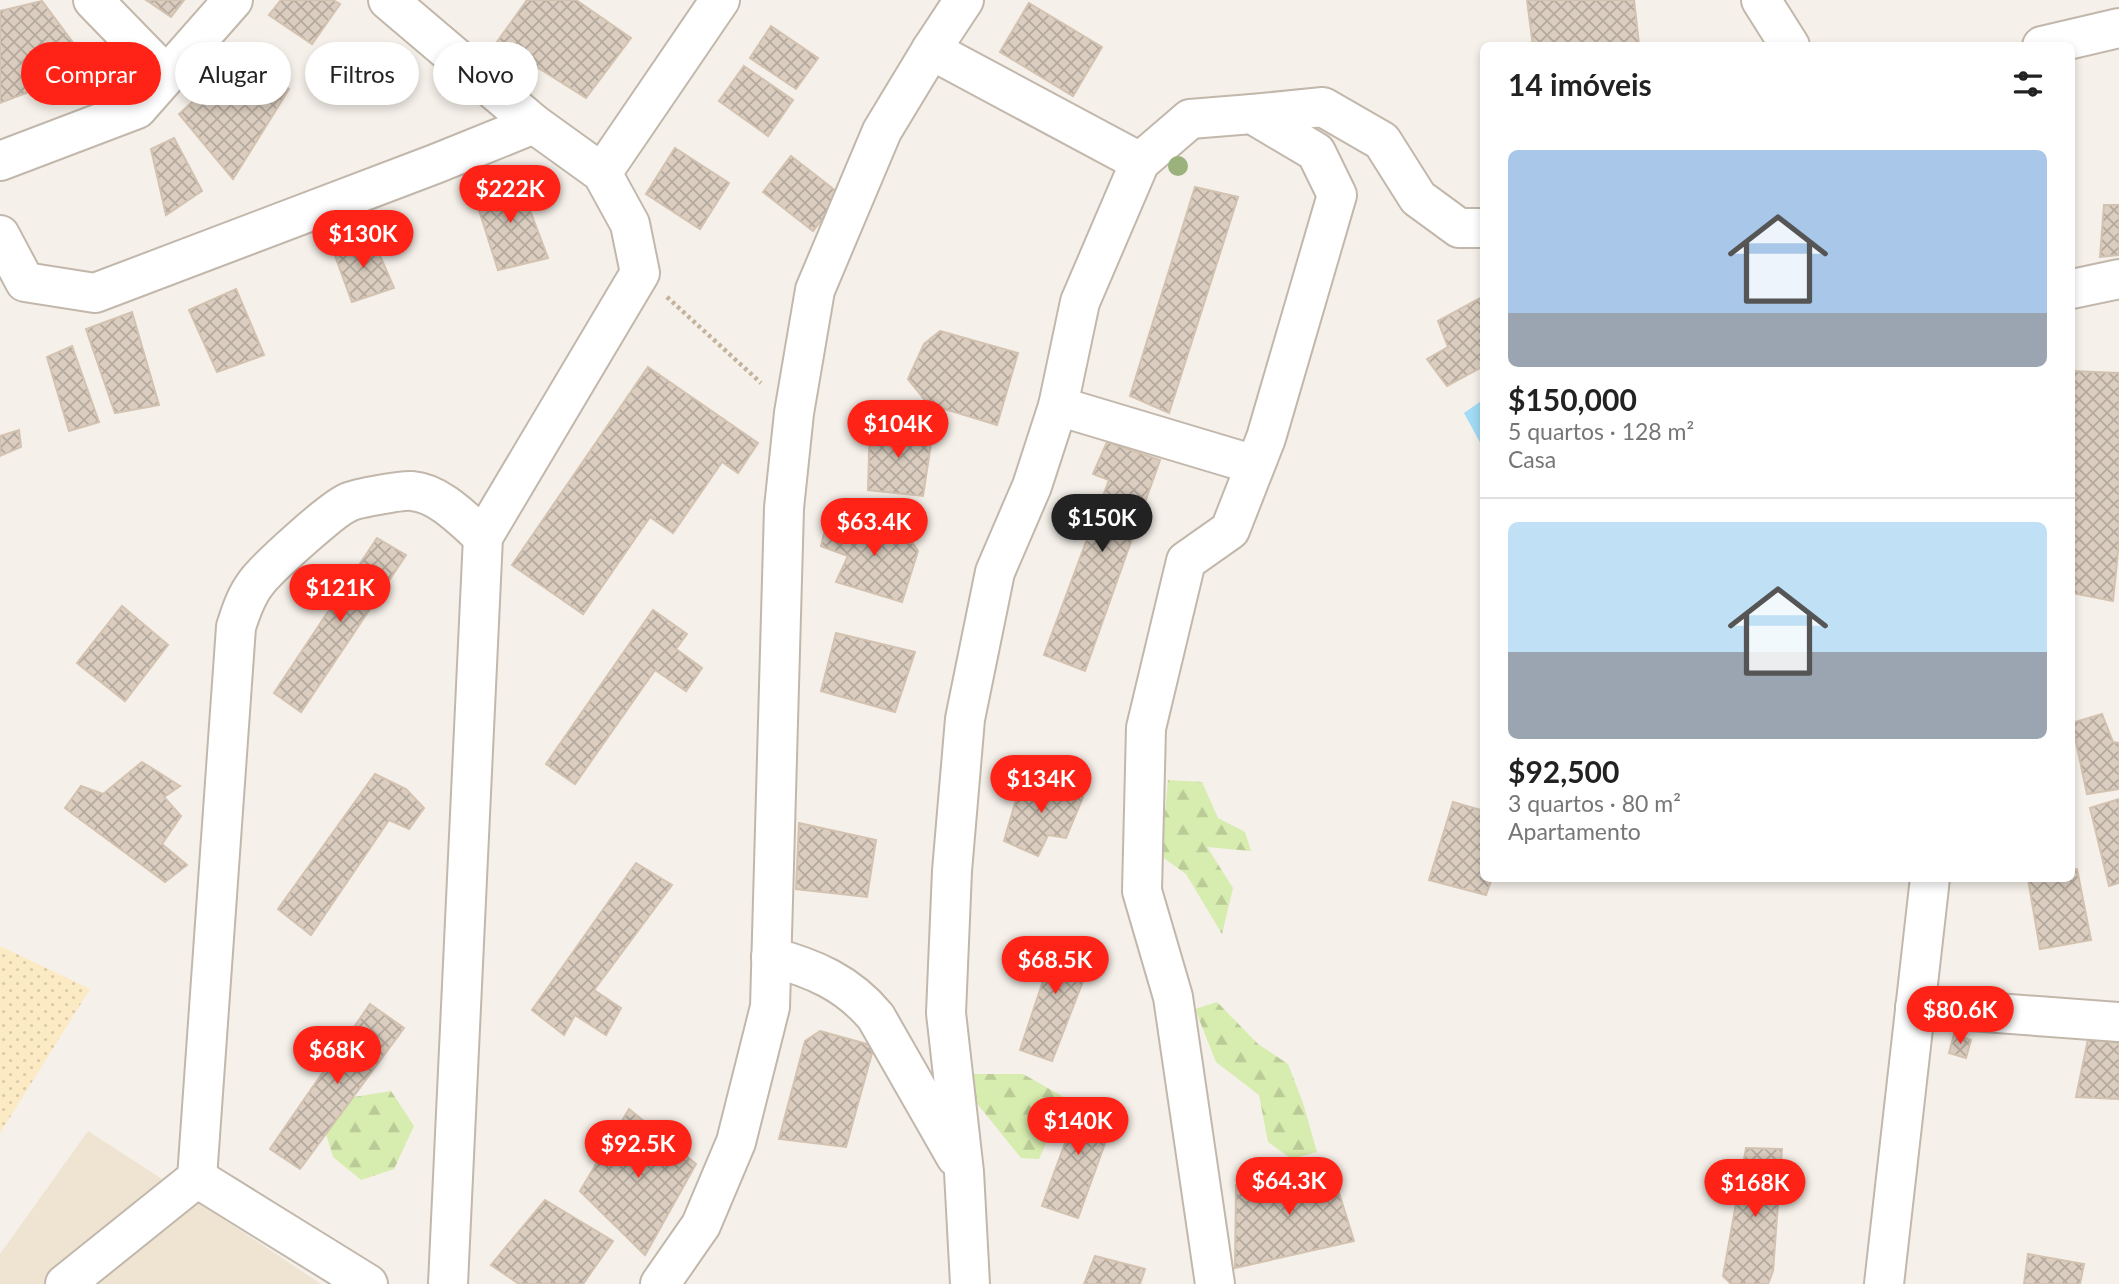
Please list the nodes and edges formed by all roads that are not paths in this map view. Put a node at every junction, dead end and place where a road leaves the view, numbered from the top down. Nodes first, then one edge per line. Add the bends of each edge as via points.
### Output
1 (93, 0) edge
2 (233, 0) edge
3 (388, 0) edge
4 (720, 0) edge
5 (964, 0) edge
6 (1761, 0) edge
7 (2119, 28) edge
8 (1787, 42) edge
9 (2059, 42) edge
10 (931, 50) junction
11 (166, 75) junction
12 (1252, 114) junction
13 (534, 124) junction
14 (0, 161) edge
15 (1140, 162) junction
16 (602, 173) junction
17 (1480, 228) edge
18 (0, 235) edge
19 (2119, 279) edge
20 (2075, 288) edge
21 (1058, 406) junction
22 (1255, 465) junction
23 (483, 537) junction
24 (1930, 882) edge
25 (771, 957) junction
26 (1915, 1007) junction
27 (2119, 1021) edge
28 (964, 1172) junction
29 (197, 1178) junction
30 (65, 1284) edge
31 (368, 1284) edge
32 (449, 1284) edge
33 (660, 1284) edge
34 (970, 1284) edge
35 (1215, 1284) edge
36 (1884, 1284) edge

1 - 11 street
2 - 11 street
3 - 13 street
4 - 16 street
5 - 10 street
6 - 8 street
7 - 9 street
10 - 15 street
10 - 25 street via 882,131 814,290 784,508
11 - 14 street via 137,109
12 - 15 street via 1190,119
12 - 17 street via 1323,107 1382,141 1429,206 1459,228
12 - 22 street via 1316,152 1337,195
13 - 16 street
13 - 18 street via 95,293 25,282
15 - 21 street via 1080,302
16 - 23 street via 630,224 640,273
19 - 20 street
21 - 22 street
21 - 28 street via 1032,486 995,572 965,719 946,1013
22 - 35 street via 1230,530 1186,561 1146,728 1142,891 1173,997
23 - 29 street via 426,494 411,490 348,502 257,581 243,607 236,627
23 - 32 street
24 - 26 street
25 - 28 street via 818,972 865,1003
25 - 33 street via 770,1007 736,1142 701,1224
26 - 27 street
26 - 36 street
28 - 34 street
29 - 30 street
29 - 31 street

